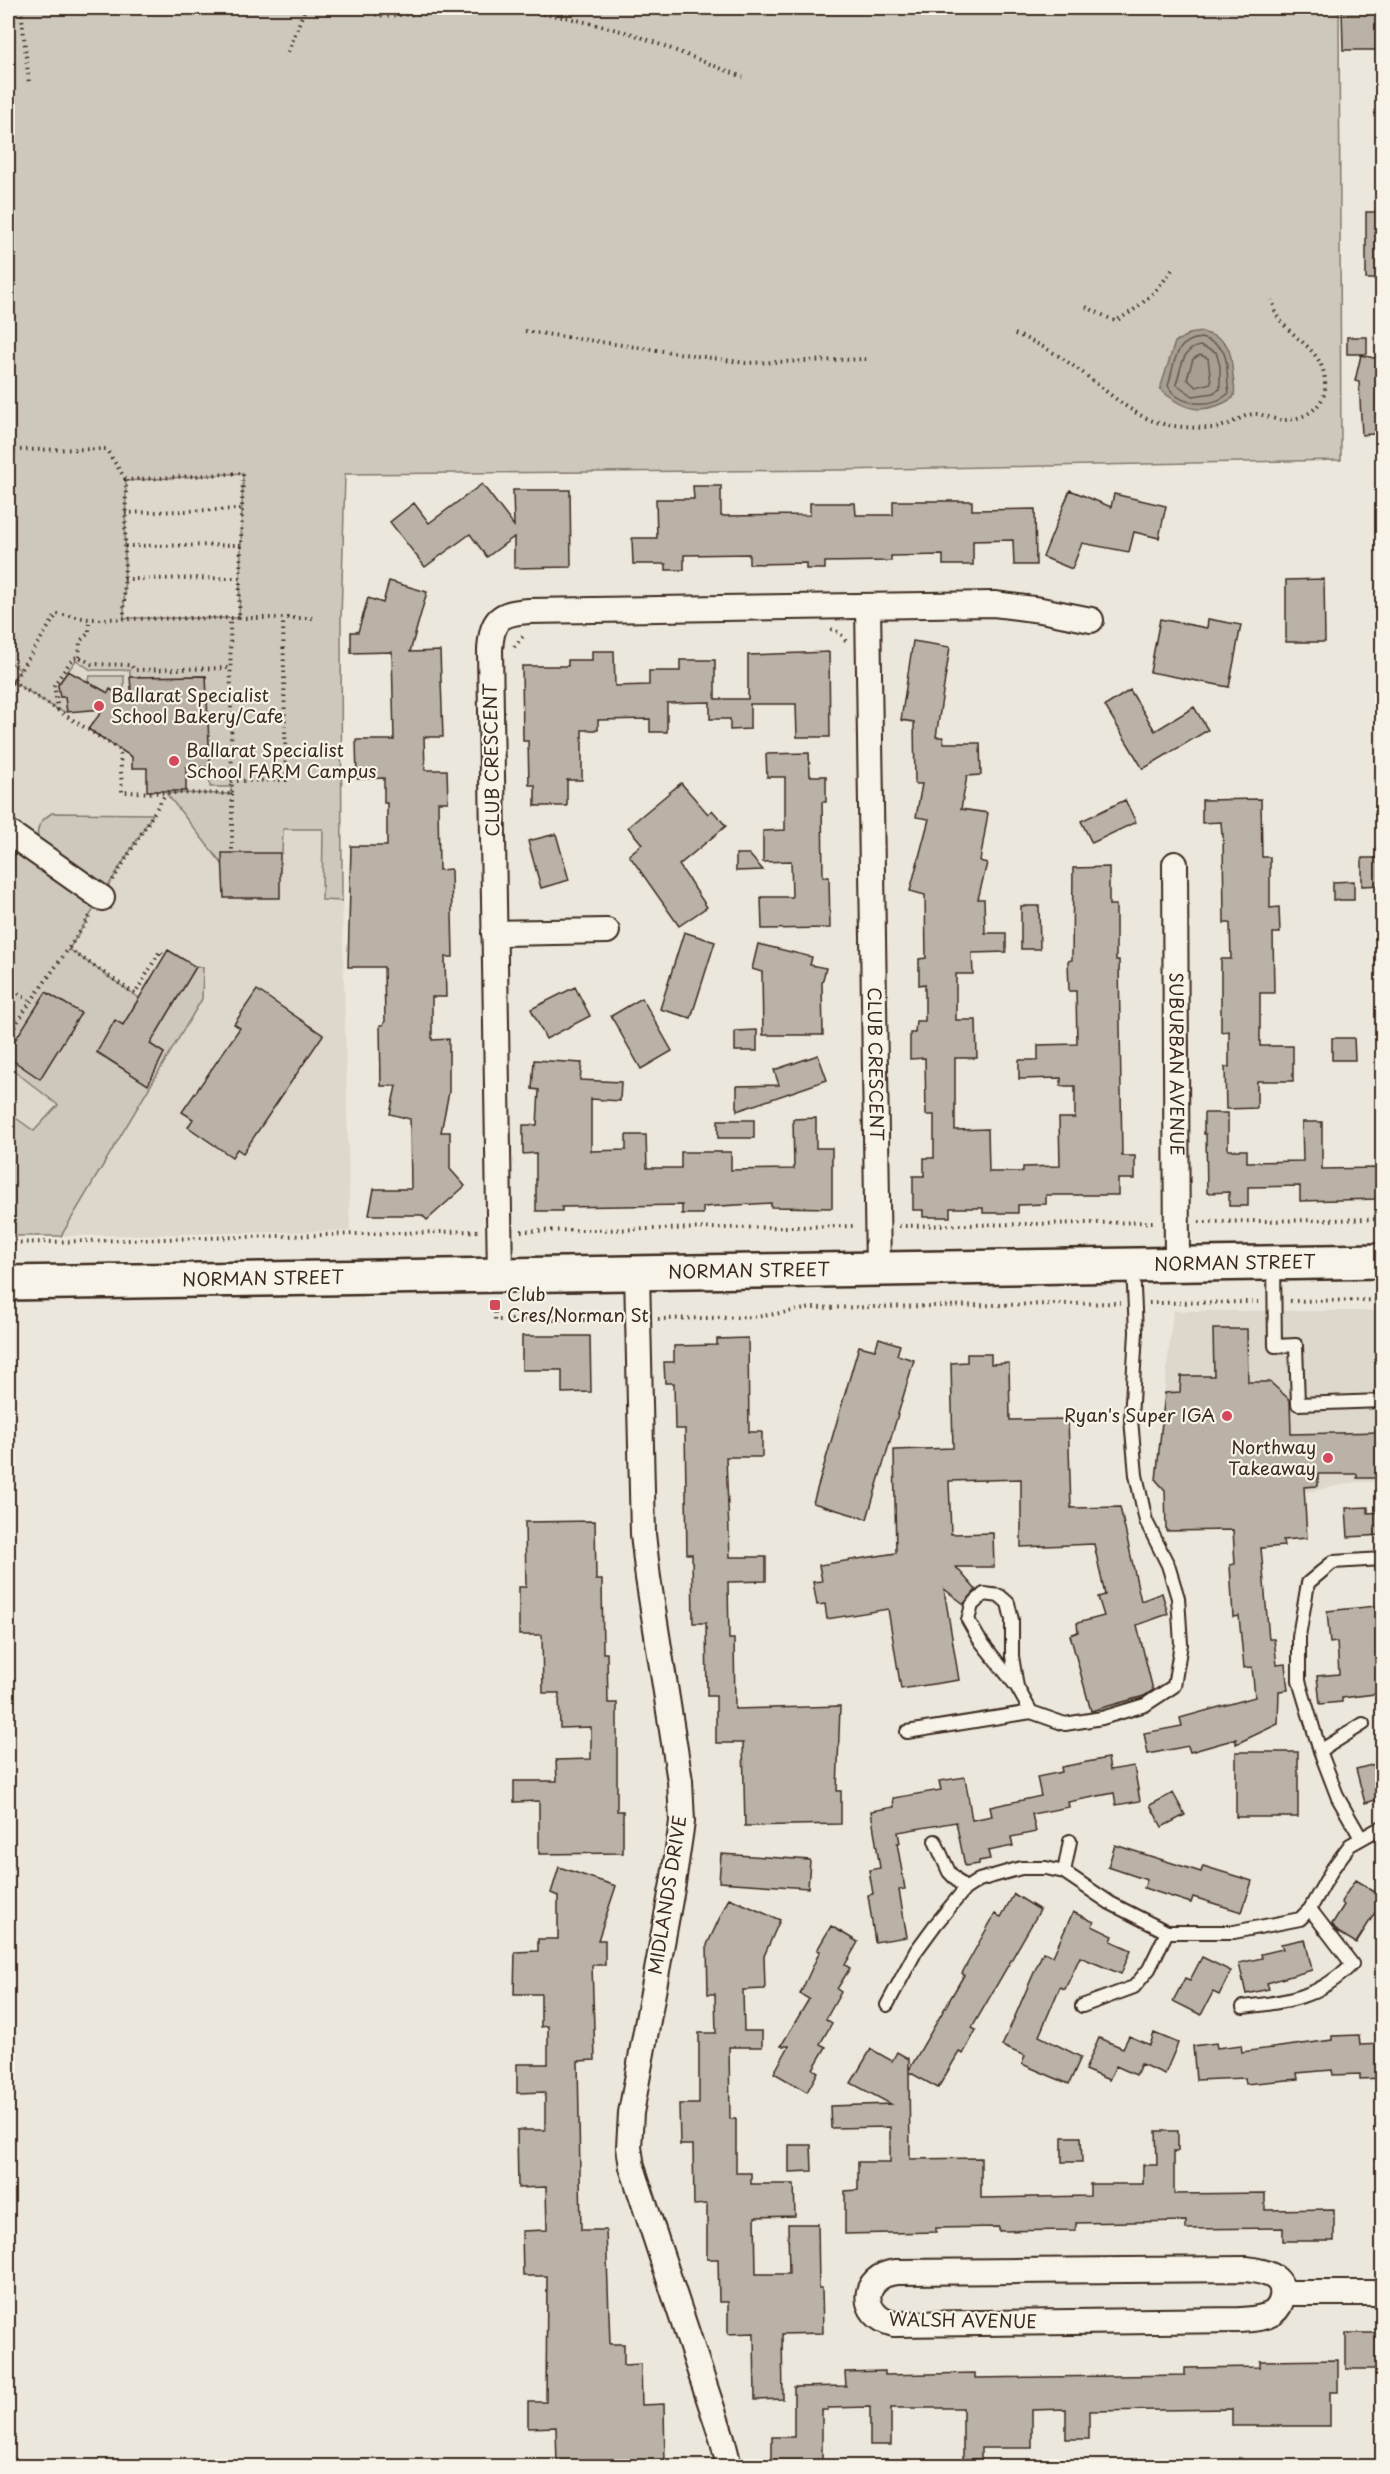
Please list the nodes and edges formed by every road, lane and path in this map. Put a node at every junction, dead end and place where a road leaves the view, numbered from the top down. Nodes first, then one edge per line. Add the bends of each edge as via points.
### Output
1 (21, 8) edge
2 (305, 8) edge
3 (346, 8) edge
4 (288, 52) dead end
5 (744, 77) dead end
6 (29, 84) dead end
7 (1172, 270) dead end
8 (1272, 300) dead end
9 (1086, 307) dead end
10 (525, 331) dead end
11 (1015, 334) dead end
12 (867, 359) dead end
13 (8, 450) edge
14 (126, 480) junction
15 (242, 509) junction
16 (125, 513) junction
17 (241, 545) junction
18 (125, 546) junction
19 (240, 578) junction
20 (124, 579) junction
21 (868, 606) junction
22 (124, 618) junction
23 (230, 618) junction
24 (239, 618) junction
25 (317, 618) dead end
26 (89, 619) junction
27 (283, 620) junction
28 (1091, 620) dead end
29 (79, 657) junction
30 (231, 668) junction
31 (12, 681) junction
32 (8, 689) edge
33 (58, 710) junction
34 (231, 781) junction
35 (232, 794) junction
36 (8, 832) edge
37 (232, 853) dead end
38 (1175, 864) dead end
39 (102, 898) dead end
40 (607, 932) dead end
41 (494, 933) junction
42 (69, 949) dead end
43 (164, 957) dead end
44 (8, 987) edge
45 (29, 1000) dead end
46 (1383, 1219) edge
47 (1178, 1222) junction
48 (877, 1226) junction
49 (499, 1231) junction
50 (8, 1243) edge
51 (1383, 1261) edge
52 (1274, 1263) junction
53 (1177, 1264) junction
54 (1133, 1265) junction
55 (878, 1268) junction
56 (637, 1273) junction
57 (500, 1275) junction
58 (8, 1283) edge
59 (1172, 1302) dead end
60 (1135, 1303) junction
61 (812, 1308) dead end
62 (1383, 1401) edge
63 (1383, 1559) edge
64 (1017, 1687) junction
65 (1031, 1712) junction
66 (1363, 1724) dead end
67 (907, 1732) dead end
68 (1320, 1751) junction
69 (1383, 1827) edge
70 (1361, 1838) junction
71 (935, 1841) dead end
72 (1070, 1841) dead end
73 (1064, 1872) junction
74 (965, 1889) junction
75 (1310, 1909) junction
76 (1167, 1932) junction
77 (887, 2005) dead end
78 (1082, 2006) dead end
79 (1243, 2007) dead end
80 (1383, 2293) edge
81 (1283, 2294) junction
82 (729, 2466) edge

1 - 6 path
2 - 4 path
3 - 5 path via 384,16 480,10 569,18 633,34
7 - 9 path via 1152,294 1115,321
8 - 11 path via 1277,316 1310,349 1324,372 1326,385 1317,407 1294,419 1254,414 1215,428 1154,421 1122,403 1049,349
10 - 12 path via 746,363
13 - 14 path via 106,449
14 - 15 path via 243,473
14 - 16 path
15 - 16 path
15 - 17 path
16 - 18 path
17 - 18 path
17 - 19 path
18 - 20 path
19 - 20 path
19 - 24 path
20 - 22 path
21 - 28 street, CLUB CRESCENT via 994,604
21 - 41 street, CLUB CRESCENT via 529,611 498,619 490,650
21 - 48 street, CLUB CRESCENT
22 - 23 path
22 - 26 path
23 - 24 path
23 - 30 path
24 - 27 path
25 - 27 path
26 - 29 path via 89,633 80,641
26 - 31 path via 57,614
27 - 34 path via 286,780
29 - 30 path via 92,664 131,665 134,670
29 - 33 path via 73,658 54,685
30 - 34 path
31 - 32 path
31 - 33 path
33 - 35 path via 120,750 122,792
34 - 35 path
35 - 37 path
36 - 39 street
38 - 47 street, SUBURBAN AVENUE
40 - 41 street
41 - 49 street, CLUB CRESCENT
42 - 43 path via 135,994 160,951
44 - 45 path
46 - 47 path
47 - 48 path
47 - 53 street, SUBURBAN AVENUE
48 - 49 path
48 - 55 street, CLUB CRESCENT
49 - 50 path
49 - 57 street, CLUB CRESCENT
51 - 52 main road, NORMAN STREET
52 - 53 main road, NORMAN STREET
52 - 62 lane via 1275,1346 1296,1345 1298,1404
53 - 54 main road, NORMAN STREET
54 - 55 main road, NORMAN STREET
54 - 60 lane
55 - 56 main road, NORMAN STREET
56 - 57 main road, NORMAN STREET
56 - 82 street, MIDLANDS DRIVE via 643,1534 680,1781 682,1822 631,2113 629,2147 632,2167
57 - 58 main road, NORMAN STREET
59 - 60 path
60 - 61 path
60 - 65 lane via 1131,1419 1136,1475 1146,1521 1168,1565 1178,1599 1181,1644 1174,1686 1145,1705 1102,1718 1065,1724
63 - 68 lane via 1333,1562 1308,1583 1299,1636 1299,1681
64 - 64 lane via 968,1620 972,1605 984,1594 1000,1596 1008,1603
64 - 65 lane
65 - 67 lane
66 - 68 lane
68 - 70 lane via 1338,1798
69 - 70 lane
70 - 75 lane via 1350,1845 1333,1868
71 - 74 lane via 949,1872
72 - 73 lane
73 - 74 lane via 1021,1868 979,1880
73 - 76 lane via 1110,1903
74 - 77 lane via 916,1951
75 - 76 lane via 1300,1919 1272,1926 1234,1932
75 - 79 lane via 1352,1964 1340,1976 1291,2001
76 - 78 lane via 1149,1970 1134,1987
80 - 81 street
81 - 81 street, WALSH AVENUE via 1273,2313 1240,2320 894,2324 878,2318 868,2298 872,2285 882,2275 896,2272 1246,2269 1272,2275

